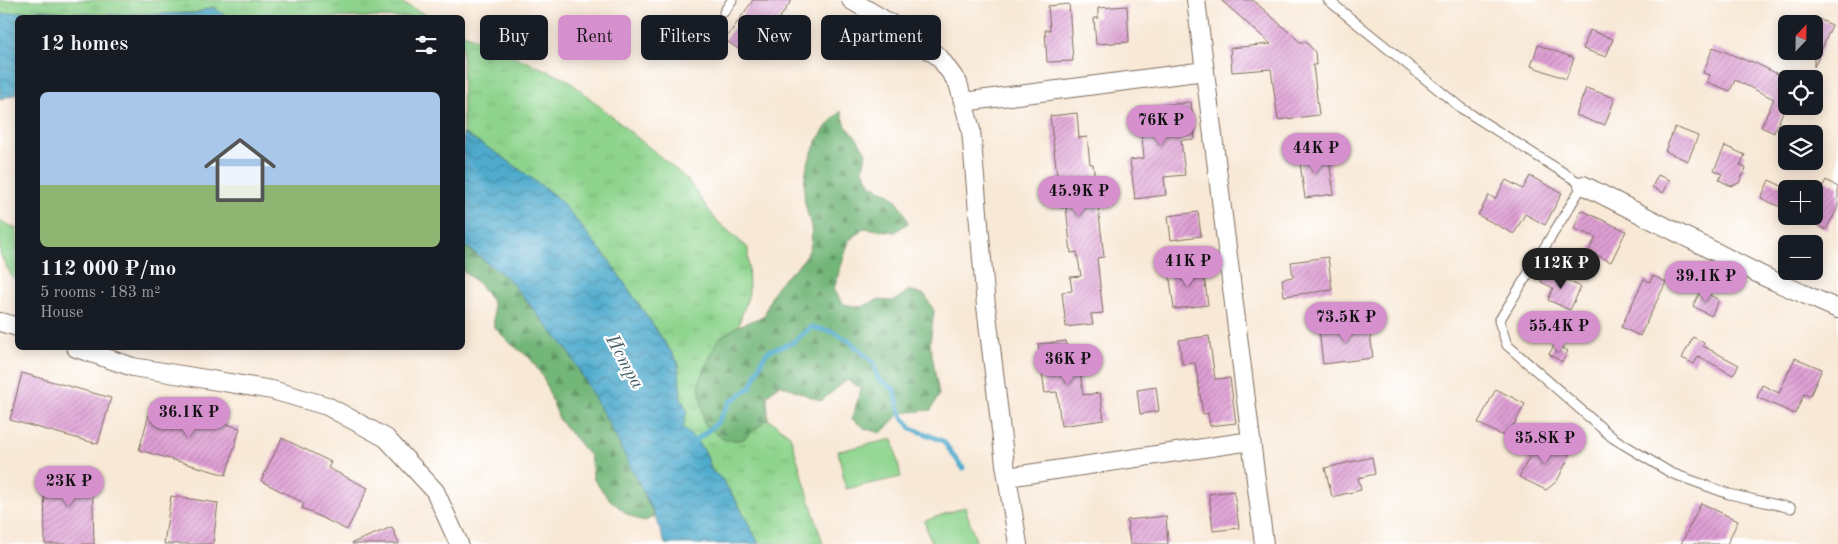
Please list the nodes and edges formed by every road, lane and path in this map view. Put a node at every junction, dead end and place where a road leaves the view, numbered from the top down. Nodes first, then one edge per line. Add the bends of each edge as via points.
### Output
1 (732, 0) edge
2 (852, 0) edge
3 (1196, 0) edge
4 (1328, 0) edge
5 (724, 12) dead end
6 (1205, 71) junction
7 (963, 102) junction
8 (1584, 185) junction
9 (1838, 309) edge
10 (0, 322) edge
11 (15, 326) edge
12 (82, 350) edge
13 (1251, 441) junction
14 (1007, 477) junction
15 (1791, 508) dead end
16 (459, 544) edge
17 (1018, 544) edge
18 (1264, 544) edge

1 - 5 lane
2 - 7 street via 939,57 958,83
3 - 6 street
4 - 8 lane via 1461,108
6 - 7 street
6 - 13 street
7 - 14 street via 971,130 986,306
8 - 9 street via 1765,277
8 - 15 lane via 1499,321 1507,345 1613,438 1671,473 1729,494
10 - 11 street
12 - 16 street via 133,367 272,390 327,406 386,438 435,491
13 - 14 street
13 - 18 street
14 - 17 street

